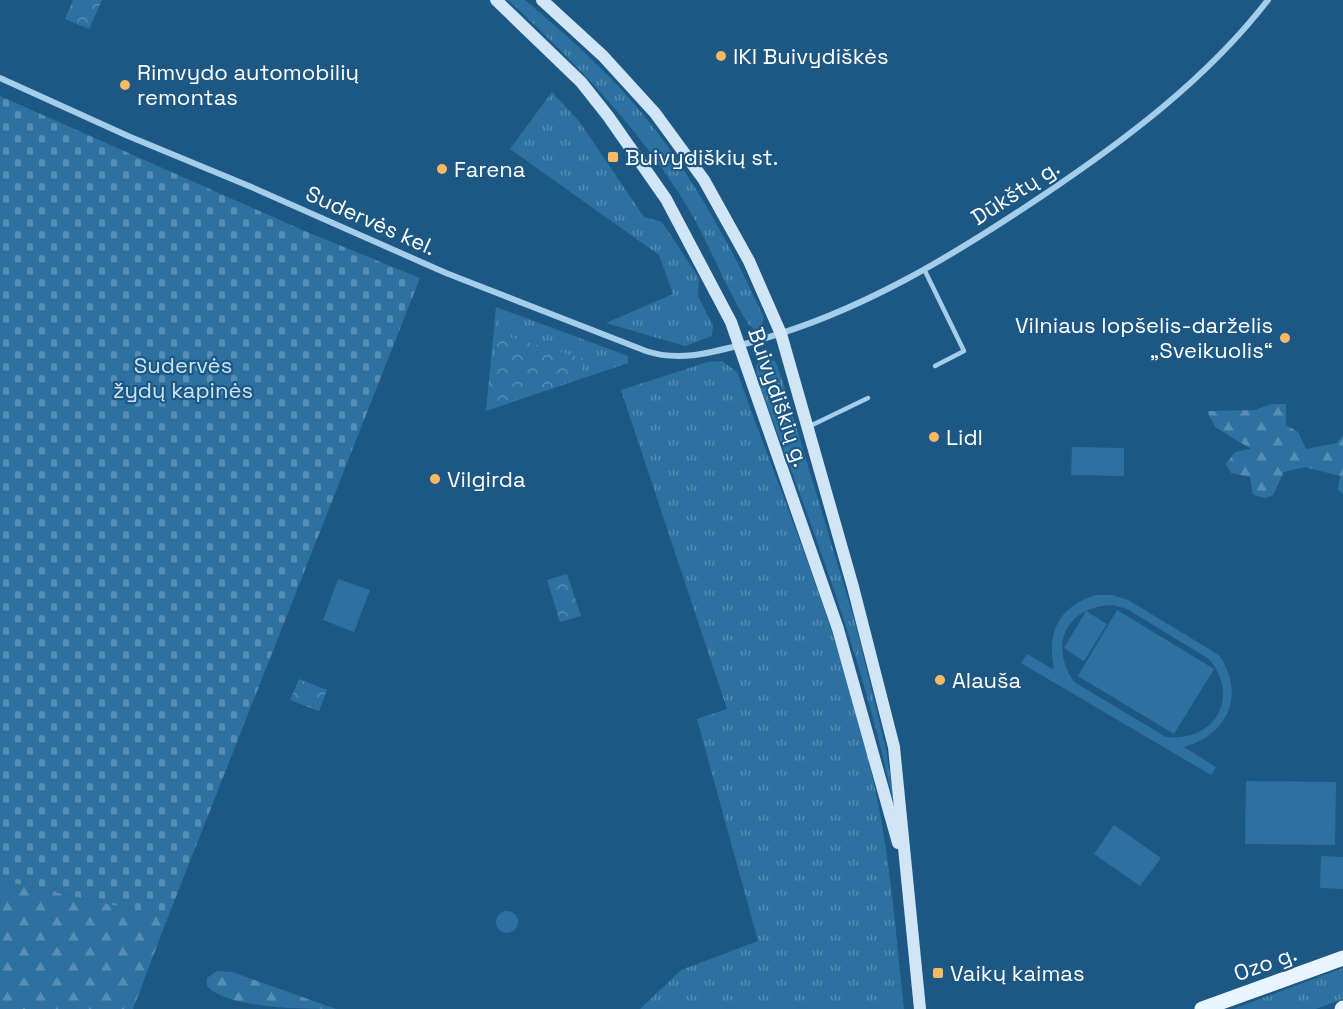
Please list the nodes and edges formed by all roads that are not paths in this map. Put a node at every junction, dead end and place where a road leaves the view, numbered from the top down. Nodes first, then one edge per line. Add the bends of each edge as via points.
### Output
1 (496, 0) edge
2 (542, 0) edge
3 (1268, 0) edge
4 (0, 78) edge
5 (925, 271) junction
6 (781, 334) junction
7 (737, 346) junction
8 (935, 366) dead end
9 (868, 398) dead end
10 (808, 427) junction
11 (905, 870) junction
12 (1343, 958) edge
13 (920, 1009) edge
14 (1202, 1009) edge

1 - 7 main road, Buivydiškių g. via 580,82 652,176 703,265 731,322
2 - 6 main road, Buivydiškių g. via 603,56 655,112 704,180 749,261
3 - 5 street, Dūkštų g. via 1191,80 1104,154
4 - 7 street, Sudervės kel. via 446,273 662,357
5 - 6 street, Dūkštų g. via 846,310
5 - 8 lane via 964,351
6 - 7 street, Dūkštų g.
6 - 10 main road, Buivydiškių g.
7 - 11 main road, Buivydiškių g. via 838,629
9 - 10 lane
10 - 11 main road, Buivydiškių g. via 894,747
11 - 13 main road, Buivydiškių g.
12 - 14 main road, Ozo g.

